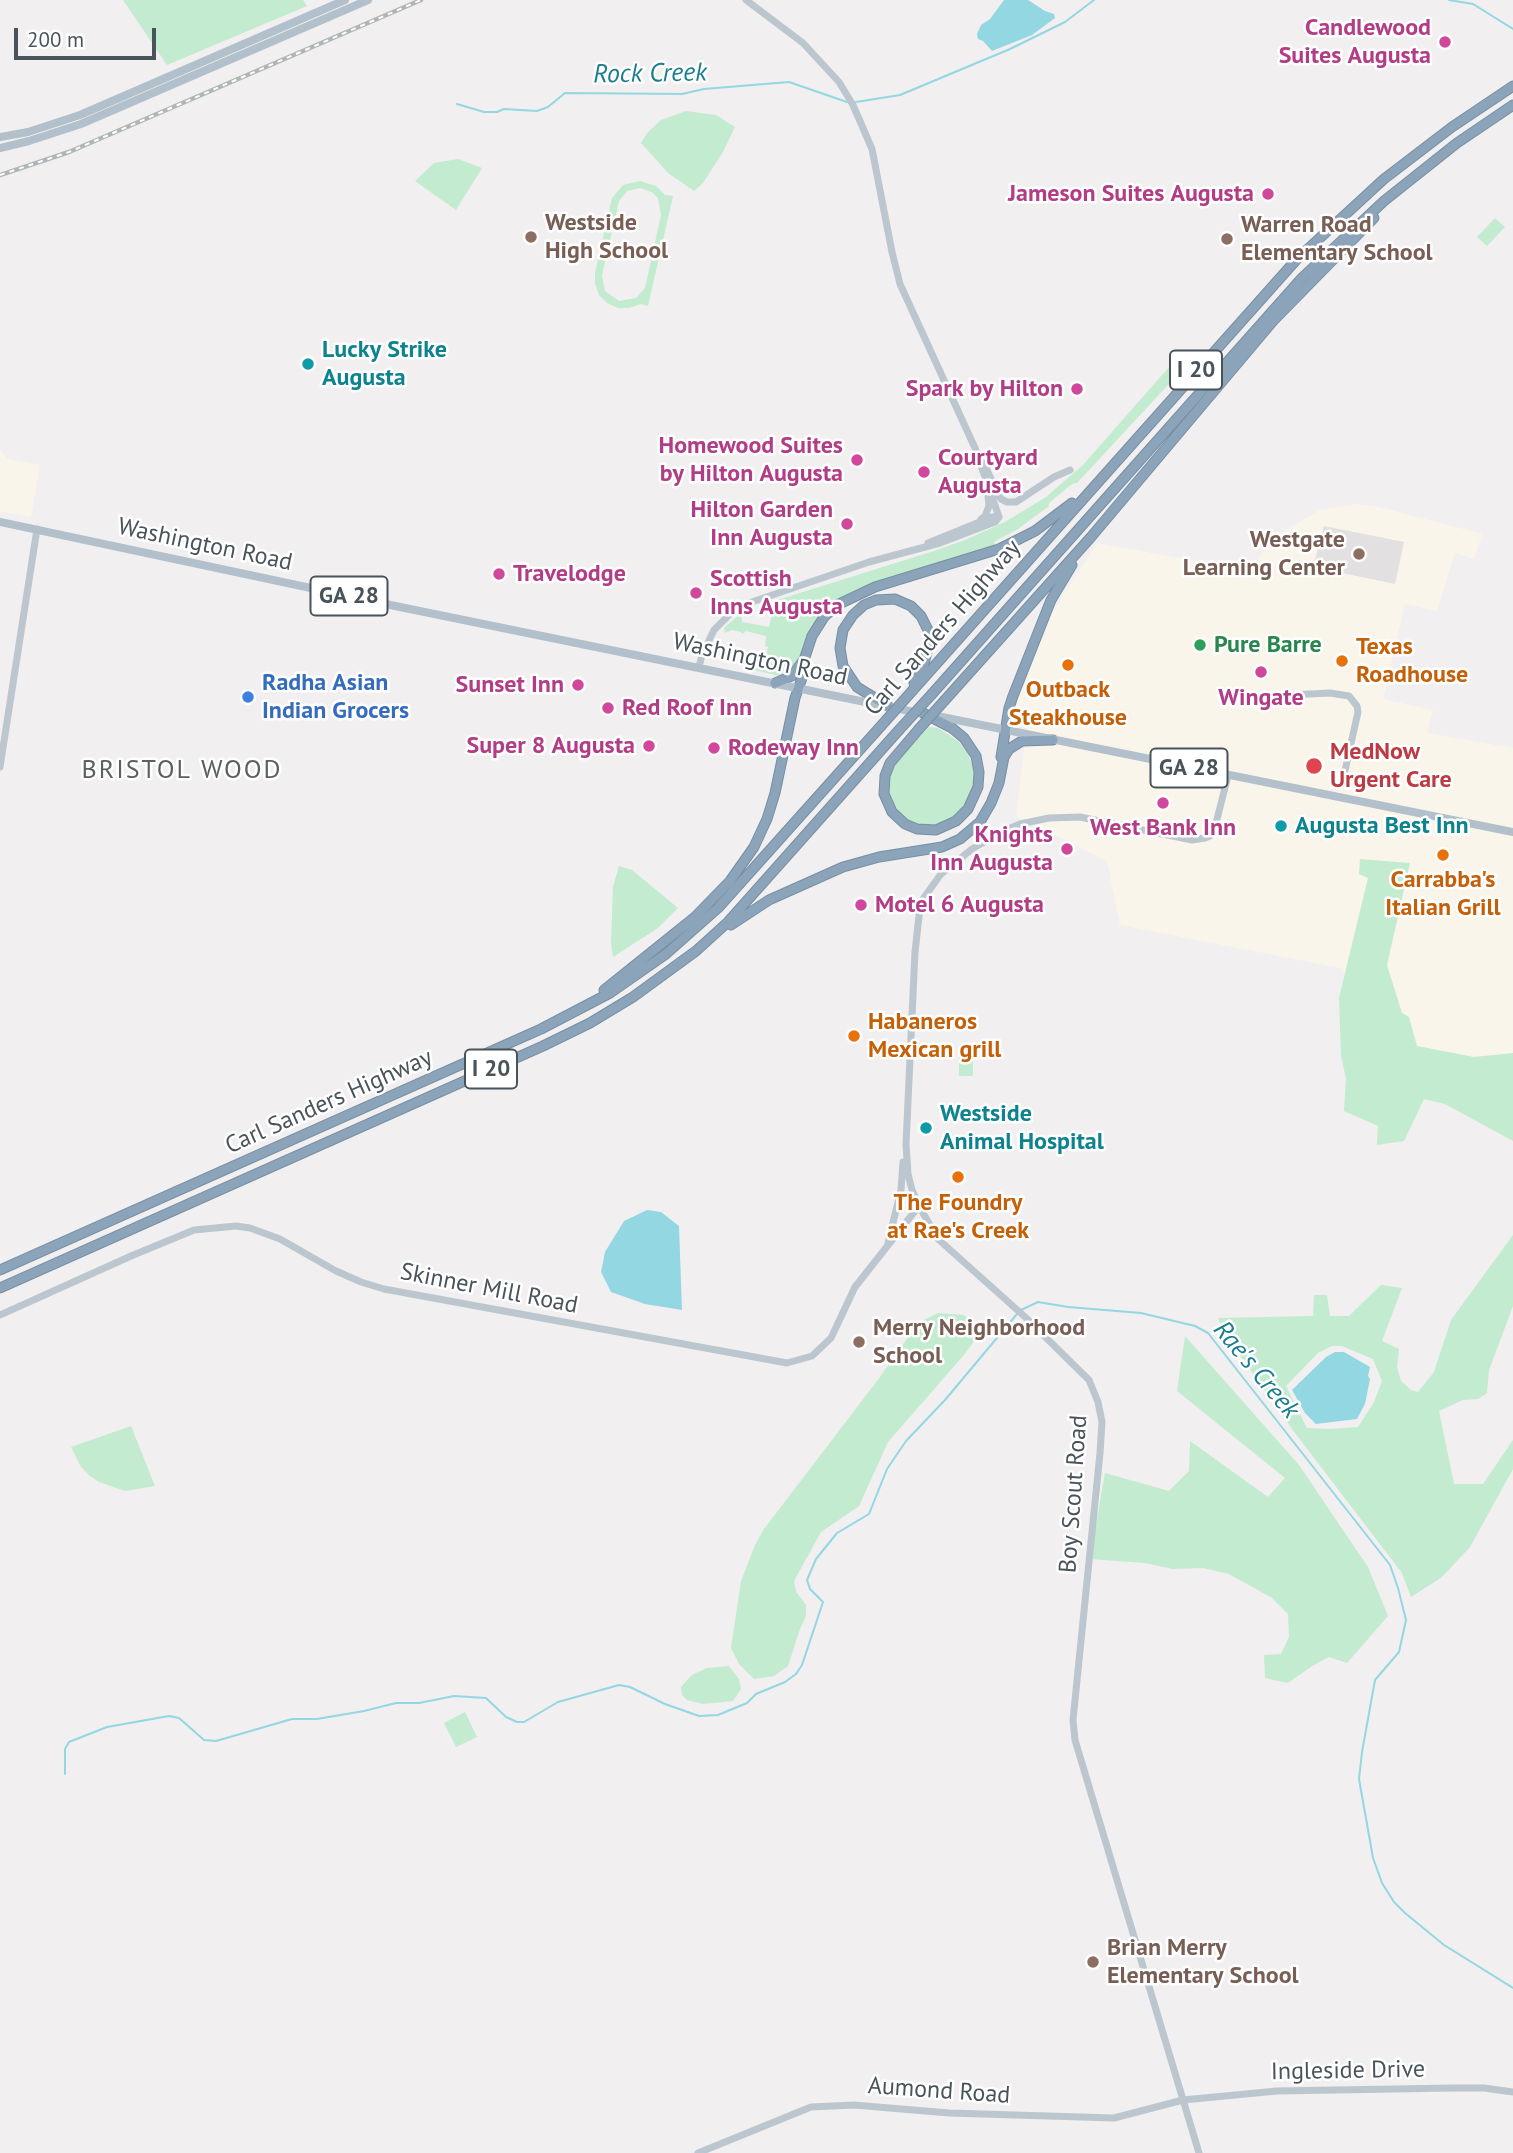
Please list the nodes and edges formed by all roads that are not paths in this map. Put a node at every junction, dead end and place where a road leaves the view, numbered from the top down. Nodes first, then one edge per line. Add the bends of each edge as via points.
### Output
1 (345, 0) edge
2 (368, 0) edge
3 (746, 0) edge
4 (1513, 86) edge
5 (1513, 105) edge
6 (0, 137) edge
7 (0, 148) edge
8 (1424, 169) junction
9 (975, 448) junction
10 (1070, 470) dead end
11 (1107, 471) junction
12 (989, 488) junction
13 (999, 517) junction
14 (0, 522) edge
15 (976, 523) junction
16 (37, 529) junction
17 (1091, 537) junction
18 (915, 549) junction
19 (804, 660) junction
20 (699, 667) junction
21 (775, 683) junction
22 (799, 688) junction
23 (911, 690) junction
24 (1229, 698) dead end
25 (888, 706) junction
26 (923, 713) junction
27 (1005, 730) junction
28 (1053, 740) junction
29 (0, 767) edge
30 (1344, 775) dead end
31 (1228, 776) junction
32 (991, 803) junction
33 (1513, 832) edge
34 (696, 951) junction
35 (580, 1010) junction
36 (906, 1144) junction
37 (919, 1206) junction
38 (888, 1243) junction
39 (0, 1270) edge
40 (0, 1288) edge
41 (0, 1315) edge
42 (1513, 2092) edge
43 (1183, 2099) junction
44 (698, 2153) edge
45 (1199, 2153) edge

1 - 6 main road via 80,115
2 - 7 main road via 81,124
3 - 9 street via 803,43 839,82 853,105 872,149 900,284
4 - 11 highway, Carl Sanders Highway / I 20 via 1417,153 1321,236
5 - 8 highway, Carl Sanders Highway / I 20
8 - 17 highway via 1280,313
8 - 34 highway, Carl Sanders Highway / I 20, bridge via 1346,235 1279,302 746,904
9 - 10 street via 997,493 1007,502 1016,502
9 - 12 street
11 - 19 highway via 1057,516 1022,538 986,554 875,586 837,605 812,636
11 - 23 highway, Carl Sanders Highway / I 20
12 - 13 street
12 - 15 street via 989,506
13 - 15 street
13 - 18 street via 959,536
14 - 16 main road, Washington Road / GA 28
15 - 18 street
16 - 20 main road, Washington Road / GA 28
16 - 29 street
17 - 26 highway, bridge via 945,700 918,730 890,763 884,794 892,812 917,829 936,830 968,809 979,772 976,756 964,738 952,728
17 - 27 highway via 1051,600 1013,696
18 - 20 street via 740,607 714,630
19 - 21 highway via 792,676
19 - 22 highway
20 - 21 main road, Washington Road / GA 28
21 - 22 main road, Washington Road / GA 28
22 - 25 main road, Washington Road / GA 28
22 - 35 highway via 772,806 747,861 681,930
23 - 25 highway via 928,652 925,622 911,606 895,599 864,605 843,630 842,661 854,685
23 - 35 highway, Carl Sanders Highway / I 20, bridge via 705,920 633,978
24 - 30 street via 1349,696 1358,712
25 - 26 main road, Washington Road / GA 28
26 - 27 main road, Washington Road / GA 28
27 - 28 main road, Washington Road / GA 28
27 - 32 highway
28 - 31 main road, Washington Road / GA 28
28 - 32 highway via 1022,741 1009,749
31 - 33 main road, Washington Road / GA 28
31 - 36 street, Boy Scout Road via 1217,822 1205,838 1192,840 1080,817 1049,818 1001,832 941,874 923,899 919,916
32 - 34 highway via 974,828 953,843 830,872 769,900
34 - 40 highway, Carl Sanders Highway / I 20 via 633,997 567,1034
35 - 39 highway, Carl Sanders Highway / I 20
36 - 37 street, Boy Scout Road via 908,1174
36 - 38 street
37 - 38 street, Skinner Mill Road
37 - 43 street, Boy Scout Road via 938,1239 1089,1380 1098,1402 1100,1453 1075,1740
38 - 41 street, Skinner Mill Road via 848,1297 831,1338 811,1356 787,1363 384,1289 336,1271 279,1239 236,1226 194,1230
42 - 43 street, Ingleside Drive via 1391,2088
43 - 44 street, Aumond Road via 1114,2118 854,2105 811,2107
43 - 45 street, Boy Scout Road

